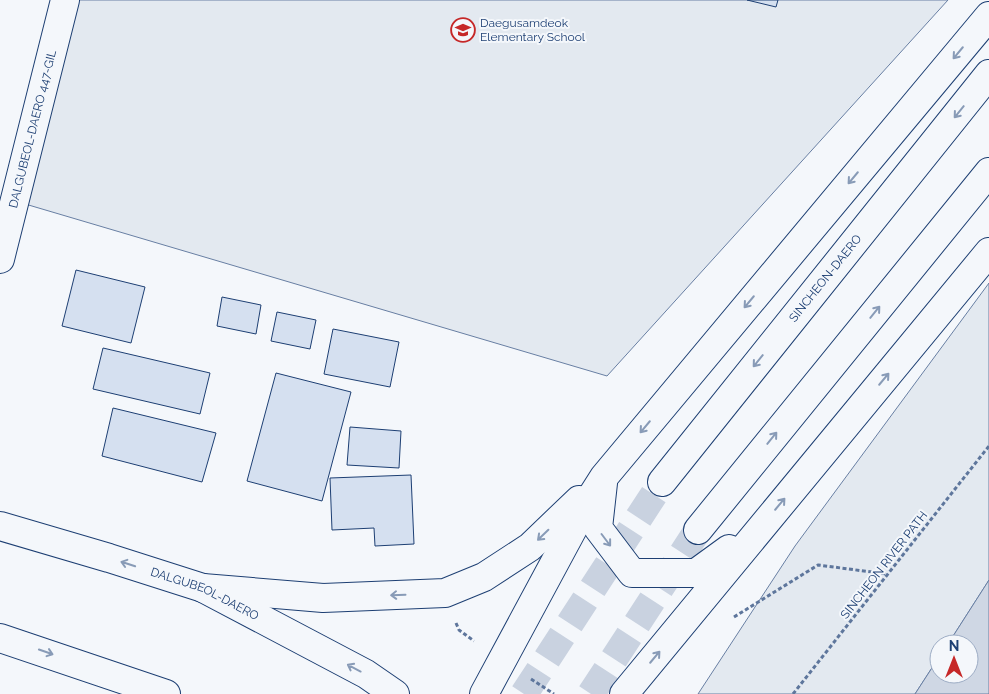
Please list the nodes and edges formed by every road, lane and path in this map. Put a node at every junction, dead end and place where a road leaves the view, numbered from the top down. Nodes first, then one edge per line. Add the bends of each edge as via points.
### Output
1 (65, 0) edge
2 (989, 16) edge
3 (989, 74) edge
4 (989, 172) edge
5 (989, 252) edge
6 (0, 258) edge
7 (989, 446) edge
8 (604, 477) junction
9 (662, 482) tunnel mouth
10 (762, 525) junction
11 (0, 526) edge
12 (698, 530) tunnel mouth
13 (888, 574) junction
14 (202, 588) junction
15 (741, 612) dead end
16 (0, 638) edge
17 (166, 694) edge
18 (395, 694) edge
19 (484, 694) edge
20 (624, 694) edge
21 (792, 694) edge

1 - 6 main road, DALGUBEOL-DAERO 447-GIL
2 -> 8 main road
3 -> 9 main road, SINCHEON-DAERO
12 -> 4 main road
10 -> 5 main road
7 - 13 path, SINCHEON RIVER PATH
8 -> 10 main road via 598,528 632,573 696,573
8 -> 14 main road via 530,547 484,577 445,593 322,598
8 - 19 main road
20 -> 10 main road
14 -> 11 main road, DALGUBEOL-DAERO
13 - 15 path via 818,565
13 - 21 path, SINCHEON RIVER PATH
18 -> 14 main road, DALGUBEOL-DAERO via 366,674
16 -> 17 main road

